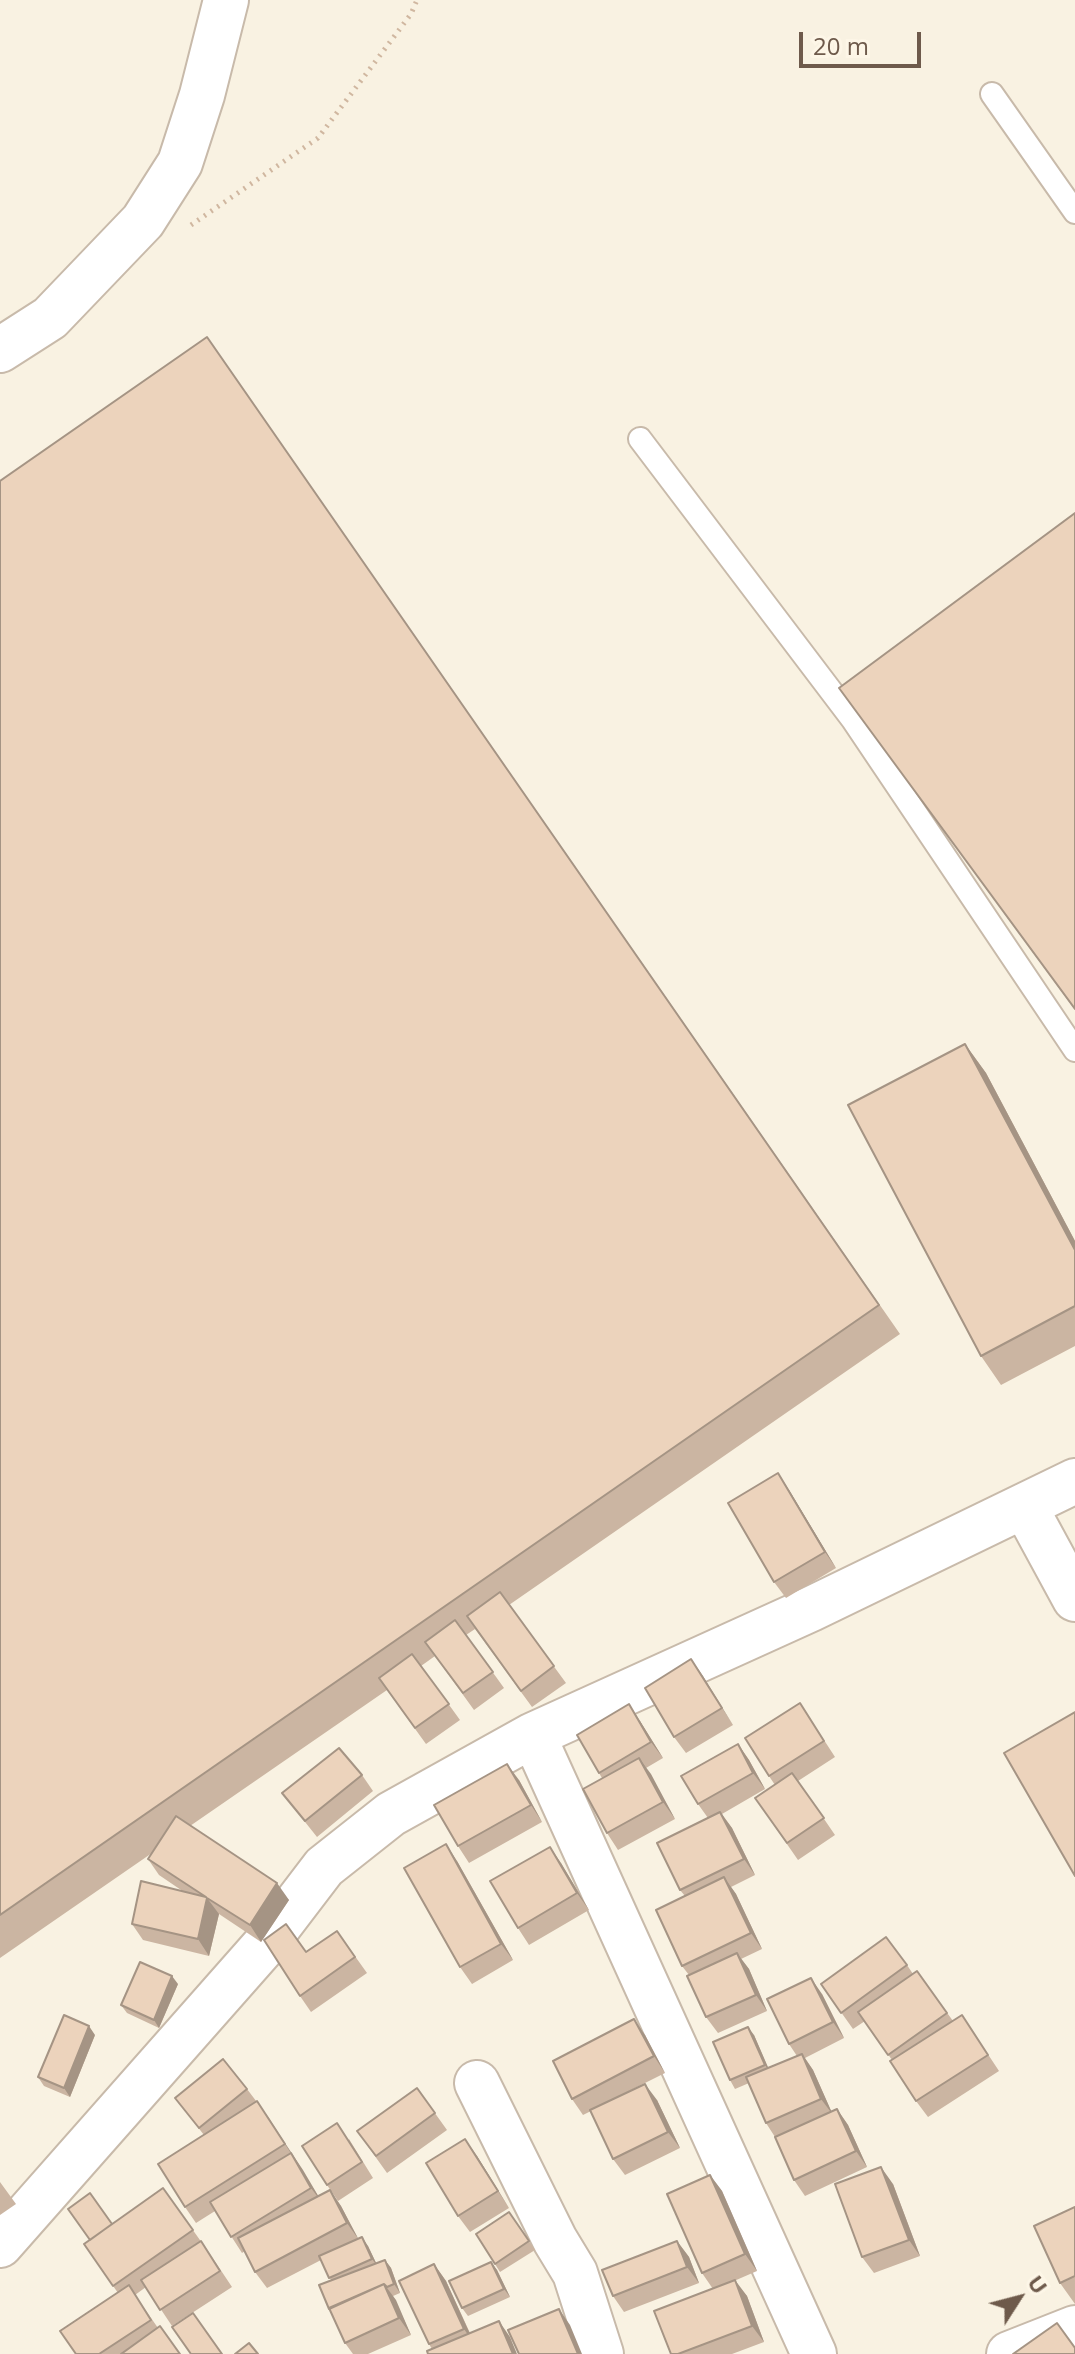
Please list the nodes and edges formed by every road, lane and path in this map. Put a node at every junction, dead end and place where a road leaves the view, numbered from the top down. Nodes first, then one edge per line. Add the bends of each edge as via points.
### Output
1 (226, 0) edge
2 (417, 0) edge
3 (992, 94) dead end
4 (1075, 212) edge
5 (143, 221) junction
6 (0, 350) edge
7 (640, 439) dead end
8 (1075, 1050) edge
9 (1075, 1481) edge
10 (1025, 1507) junction
11 (1075, 1599) edge
12 (533, 1735) junction
13 (477, 2083) dead end
14 (0, 2245) edge
15 (1075, 2328) edge
16 (601, 2354) edge
17 (814, 2354) edge
18 (1009, 2354) edge

1 - 5 street via 180,163
2 - 5 path via 318,138 194,225
3 - 4 lane
5 - 6 street via 50,318
7 - 8 lane via 853,720
9 - 10 street
10 - 11 street
10 - 12 street
12 - 14 street via 391,1814 324,1867 263,1947
12 - 17 street
13 - 16 street via 575,2273
15 - 18 street

